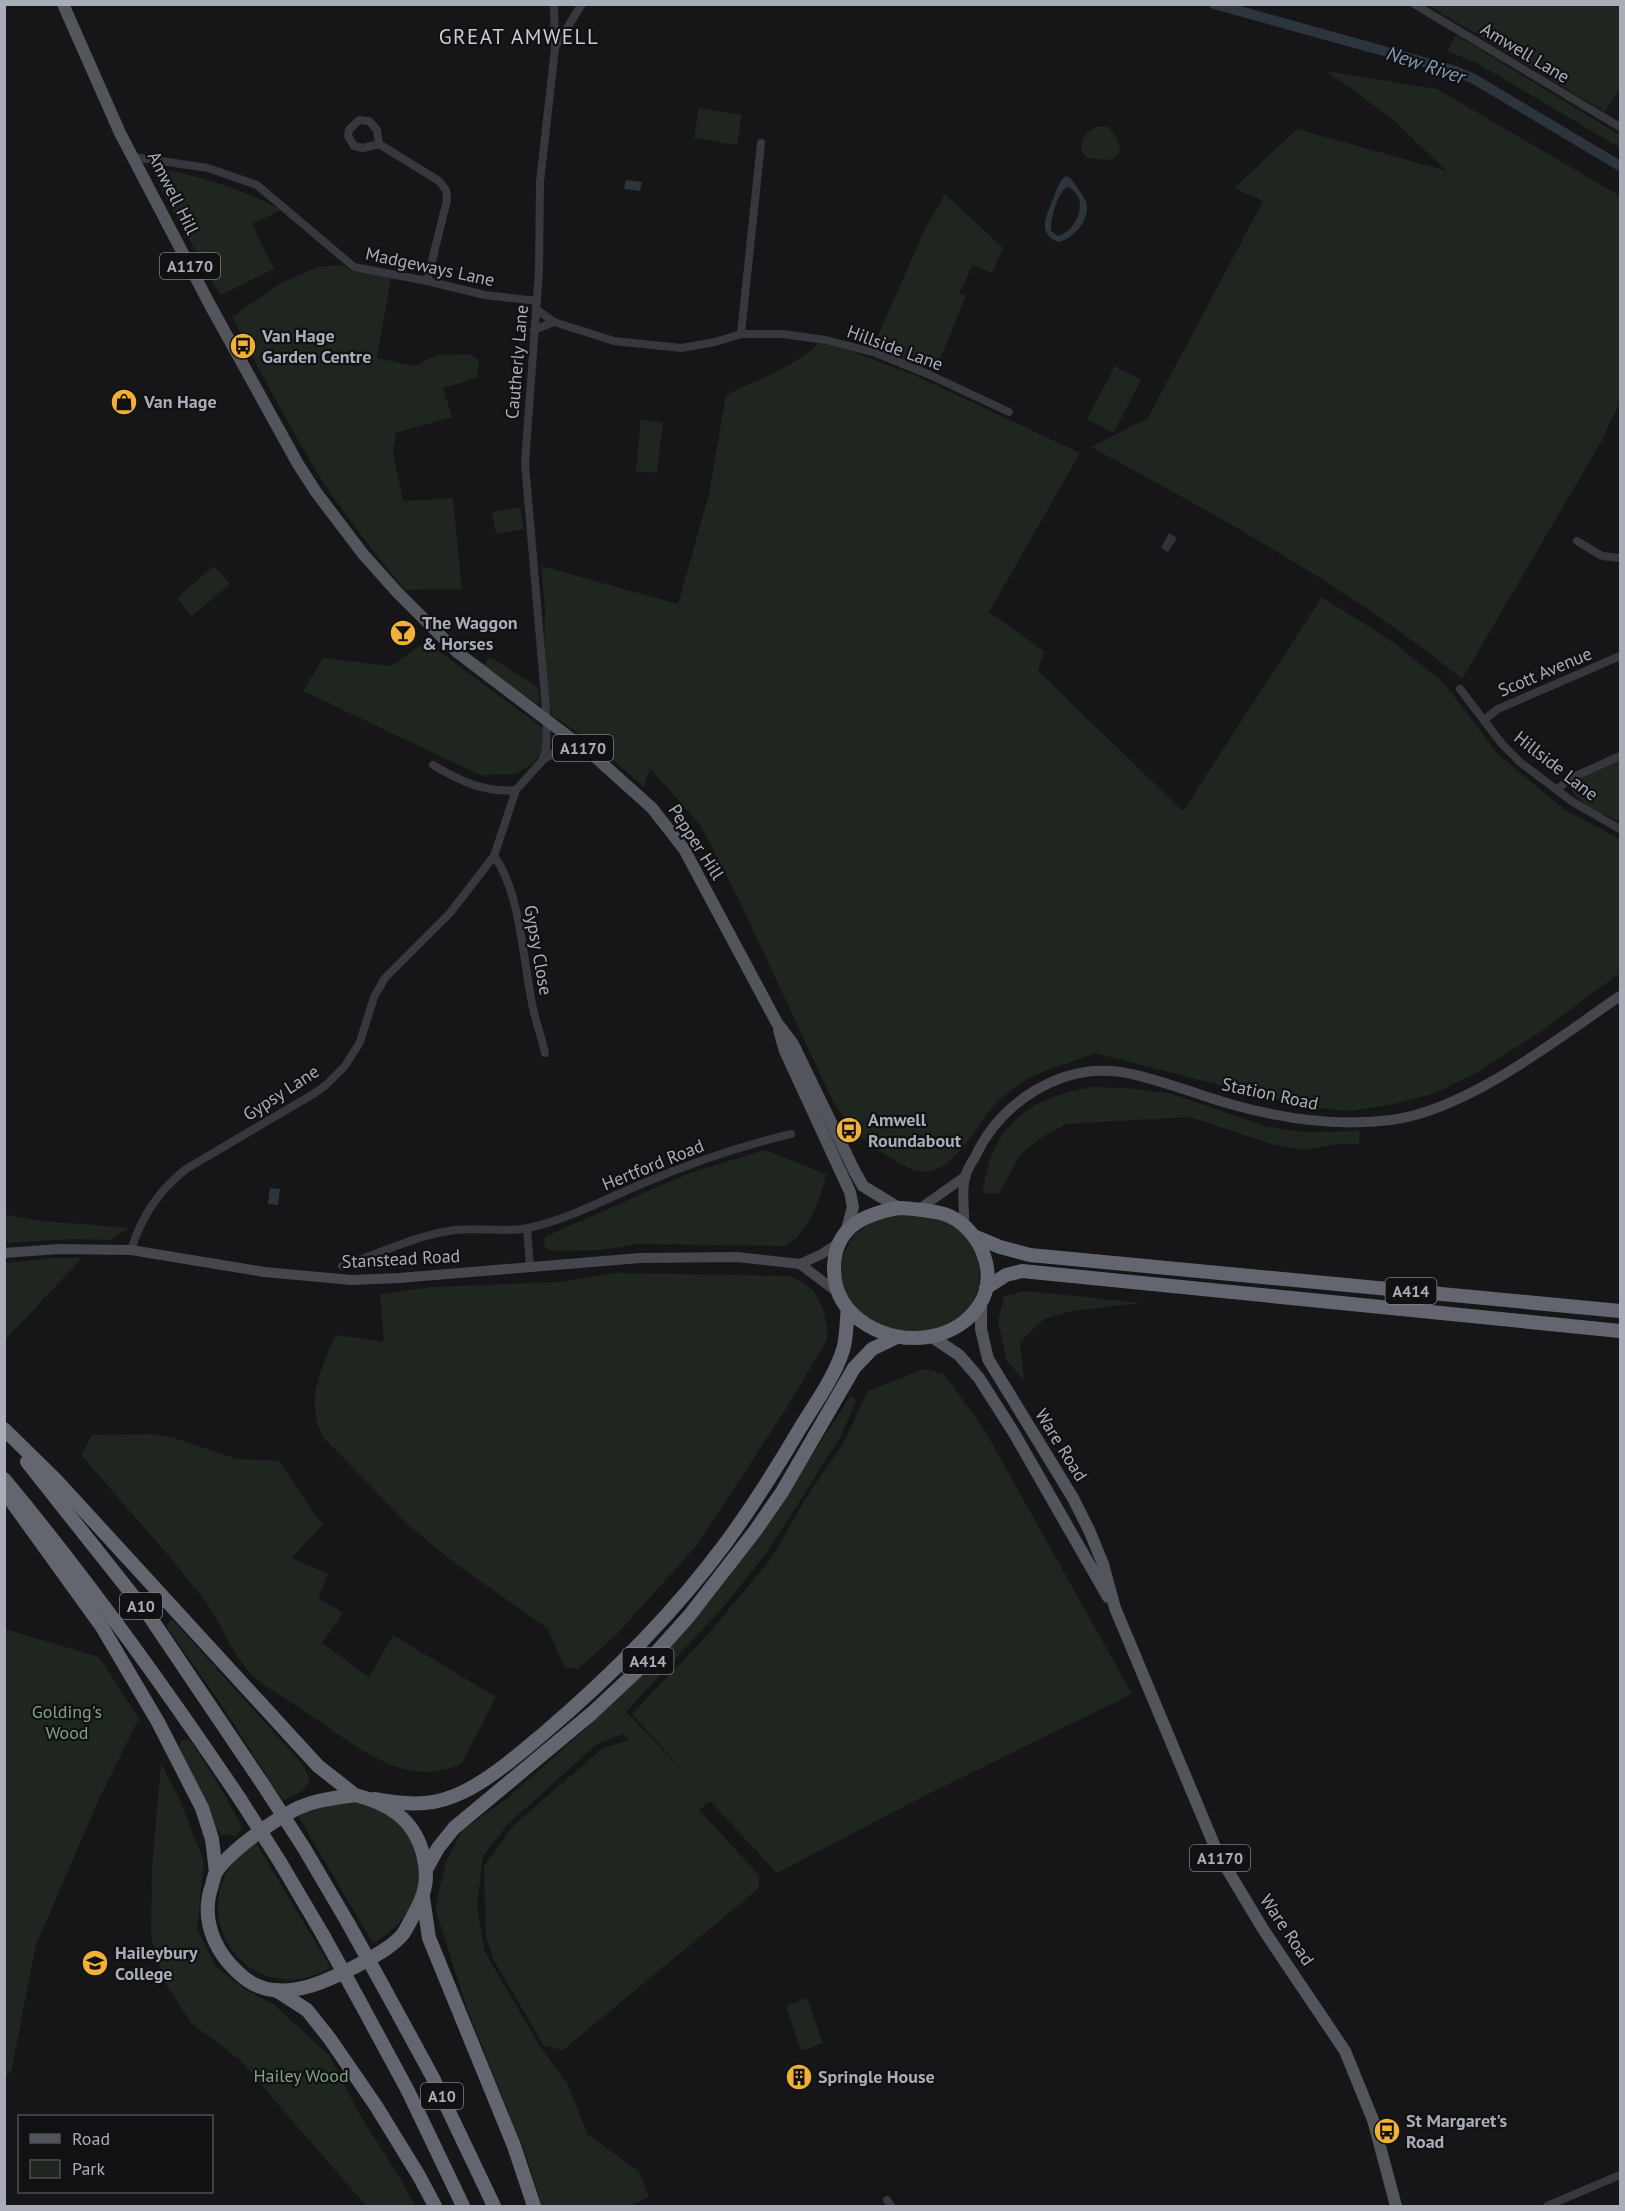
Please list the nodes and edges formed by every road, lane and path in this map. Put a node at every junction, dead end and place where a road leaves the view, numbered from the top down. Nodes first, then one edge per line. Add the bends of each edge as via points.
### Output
1 (63, 4) edge
2 (554, 4) edge
3 (582, 4) edge
4 (1414, 4) edge
5 (555, 48) junction
6 (1620, 127) edge
7 (761, 143) dead end
8 (379, 144) junction
9 (134, 157) junction
10 (427, 280) junction
11 (536, 305) junction
12 (554, 322) junction
13 (534, 330) junction
14 (741, 334) junction
15 (1009, 412) dead end
16 (335, 517) joint
17 (1577, 541) dead end
18 (1620, 558) edge
19 (1620, 656) edge
20 (1460, 689) dead end
21 (1484, 720) junction
22 (547, 721) junction
23 (572, 739) junction
24 (1620, 756) edge
25 (542, 761) junction
26 (434, 765) dead end
27 (516, 789) junction
28 (1558, 789) junction
29 (1620, 829) edge
30 (494, 856) junction
31 (1620, 996) edge
32 (777, 1023) junction
33 (545, 1053) dead end
34 (791, 1134) dead end
35 (966, 1176) junction
36 (899, 1208) junction
37 (919, 1209) junction
38 (964, 1227) junction
39 (527, 1228) junction
40 (847, 1229) junction
41 (976, 1237) junction
42 (838, 1243) junction
43 (131, 1250) junction
44 (4, 1253) edge
45 (800, 1264) junction
46 (342, 1266) dead end
47 (530, 1267) junction
48 (986, 1288) junction
49 (837, 1292) junction
50 (981, 1303) junction
51 (848, 1309) junction
52 (1620, 1311) edge
53 (1620, 1331) edge
54 (897, 1337) junction
55 (932, 1337) junction
56 (4, 1429) edge
57 (4, 1436) edge
58 (4, 1479) edge
59 (4, 1491) edge
60 (1115, 1608) junction
61 (355, 1795) junction
62 (374, 1799) junction
63 (426, 1868) junction
64 (216, 1872) junction
65 (423, 1899) junction
66 (276, 1990) junction
67 (1620, 2175) edge
68 (435, 2206) edge
69 (463, 2206) edge
70 (494, 2206) edge
71 (534, 2206) edge
72 (1396, 2206) edge
73 (1547, 2206) edge

1 - 9 main road, Amwell Hill / A1170
2 - 5 street, Cautherly Lane
3 - 5 street
4 - 6 street, Amwell Lane
5 - 11 street, Cautherly Lane via 540,183
7 - 14 street
8 - 8 street via 354,146 349,130 359,120 369,121 377,130
8 - 10 street via 439,181 446,190 447,200
9 - 10 street, Madgeways Lane via 208,168 257,184 354,267
9 - 16 main road, Amwell Hill / A1170 via 280,433
10 - 11 street, Madgeways Lane
11 - 12 street, Hillside Lane
11 - 13 street, Cautherly Lane
12 - 13 street
12 - 14 street, Hillside Lane via 614,341 681,348
13 - 22 street, Cautherly Lane via 525,463
14 - 15 street, Hillside Lane via 809,337 876,353
16 - 22 main road, Pepper Hill / A1170 via 381,575 436,634
17 - 18 street via 1602,556
19 - 21 street, Scott Avenue via 1498,709
20 - 21 street, Hillside Lane
21 - 28 street, Hillside Lane via 1521,763
22 - 23 main road, Pepper Hill / A1170
22 - 25 street
23 - 25 street, Gypsy Lane
23 - 32 main road, Pepper Hill / A1170 via 623,780 669,828
24 - 28 street via 1569,779
25 - 27 street, Gypsy Lane
26 - 27 street via 470,784 492,790
27 - 30 street, Gypsy Lane
28 - 29 street, Hillside Lane
30 - 33 street, Gypsy Close via 511,890
30 - 43 street, Gypsy Lane via 450,913 378,987 360,1042 345,1066 315,1093 170,1182 143,1219
31 - 35 main road, Station Road via 1473,1091 1432,1110 1393,1119 1313,1121 1276,1116 1120,1072 1084,1072 1048,1084 1021,1099 997,1120 982,1140
32 - 36 main road, Pepper Hill / A1170 via 794,1044 863,1186
32 - 40 main road, Pepper Hill / A1170 via 785,1051 850,1192 852,1215
34 - 39 street, Hertford Road via 699,1161
35 - 37 main road
35 - 38 main road, Station Road via 962,1200
36 - 37 highway
36 - 40 highway via 878,1211
37 - 38 highway via 946,1215
38 - 41 highway
39 - 46 street, Hertford Road via 453,1230
39 - 47 street
40 - 42 highway
41 - 48 highway via 985,1255
41 - 52 highway, A414 via 1030,1255
42 - 45 main road
42 - 49 highway via 834,1259
43 - 44 main road, Stanstead Road
43 - 47 main road, Stanstead Road via 327,1279 399,1278
45 - 47 main road, Stanstead Road via 691,1257
45 - 49 main road
48 - 50 highway
48 - 53 highway, A414 via 1006,1275 1022,1271
49 - 51 highway
50 - 55 highway via 960,1324
50 - 60 main road, Ware Road / A1170 via 981,1329 988,1359 1078,1509 1103,1564
51 - 54 highway via 860,1321
51 - 62 highway, A414 via 845,1340 837,1364 766,1485 697,1580 624,1661 531,1743 466,1790 419,1805
54 - 55 highway
54 - 63 highway, A414 via 872,1349 854,1368 755,1531 654,1655 591,1714 454,1828
55 - 60 main road, Ware Road / A1170 via 959,1355 979,1378
56 - 61 highway via 56,1479 318,1766
57 - 70 highway, A10, bridge via 150,1617 304,1848 432,2076
58 - 69 highway, A10, bridge via 147,1662 280,1862 408,2091
59 - 64 highway via 102,1627 158,1722 202,1808 212,1839
60 - 72 main road, Ware Road / A1170 via 1218,1854 1345,2051 1374,2120
61 - 62 highway
61 - 64 highway via 320,1800 294,1810 246,1841
62 - 63 highway via 409,1823 420,1841
63 - 65 highway
64 - 66 highway via 206,1911 219,1950 232,1969 253,1984
65 - 66 highway via 403,1934 382,1952 330,1980
65 - 71 highway via 429,1938 514,2146
66 - 68 highway via 307,2010 330,2039 376,2106
67 - 73 street

